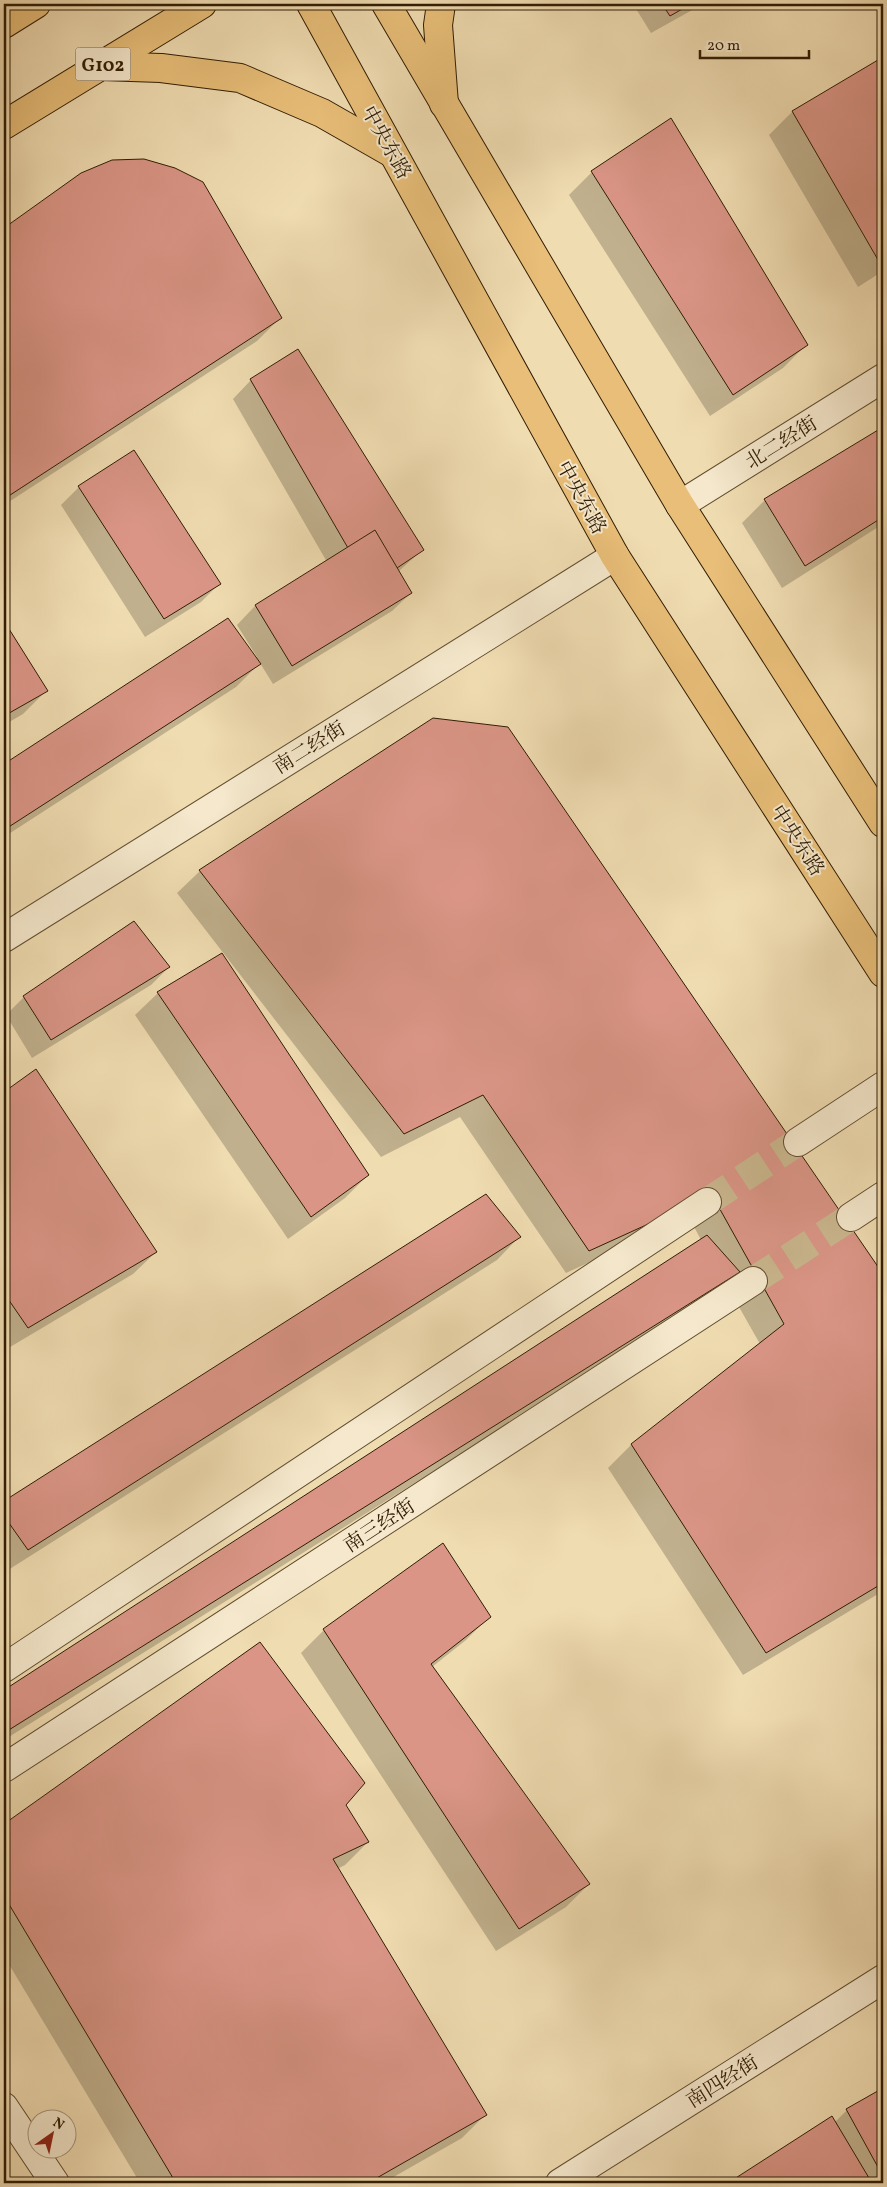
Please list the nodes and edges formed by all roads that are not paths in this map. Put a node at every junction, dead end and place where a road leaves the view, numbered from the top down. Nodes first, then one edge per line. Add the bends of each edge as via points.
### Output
1 (202, 4) edge
2 (311, 4) edge
3 (386, 4) edge
4 (441, 4) edge
5 (101, 66) junction
6 (444, 104) junction
7 (4, 125) edge
8 (392, 152) junction
9 (883, 378) edge
10 (680, 505) junction
11 (615, 556) junction
12 (883, 823) edge
13 (4, 938) edge
14 (883, 973) edge
15 (883, 1086) edge
16 (798, 1142) tunnel mouth
17 (883, 1196) edge
18 (708, 1202) tunnel mouth
19 (850, 1217) tunnel mouth
20 (753, 1281) tunnel mouth
21 (4, 1668) edge
22 (4, 1768) edge
23 (883, 1979) edge
24 (4, 2107) edge
25 (55, 2183) edge
26 (560, 2183) edge

1 - 5 main road, G102
2 - 8 main road, 中央东路
3 - 6 main road
4 - 6 main road via 438,25
5 - 7 main road, G102
5 - 8 main road via 161,68 240,78 322,114
6 - 10 main road
8 - 11 main road, 中央东路
9 - 10 street, 北二经街
10 - 12 main road
11 - 13 street, 南二经街
11 - 14 main road, 中央东路
15 - 16 street
17 - 19 street
18 - 21 street
20 - 22 street, 南三经街
23 - 26 street, 南四经街
24 - 25 street

